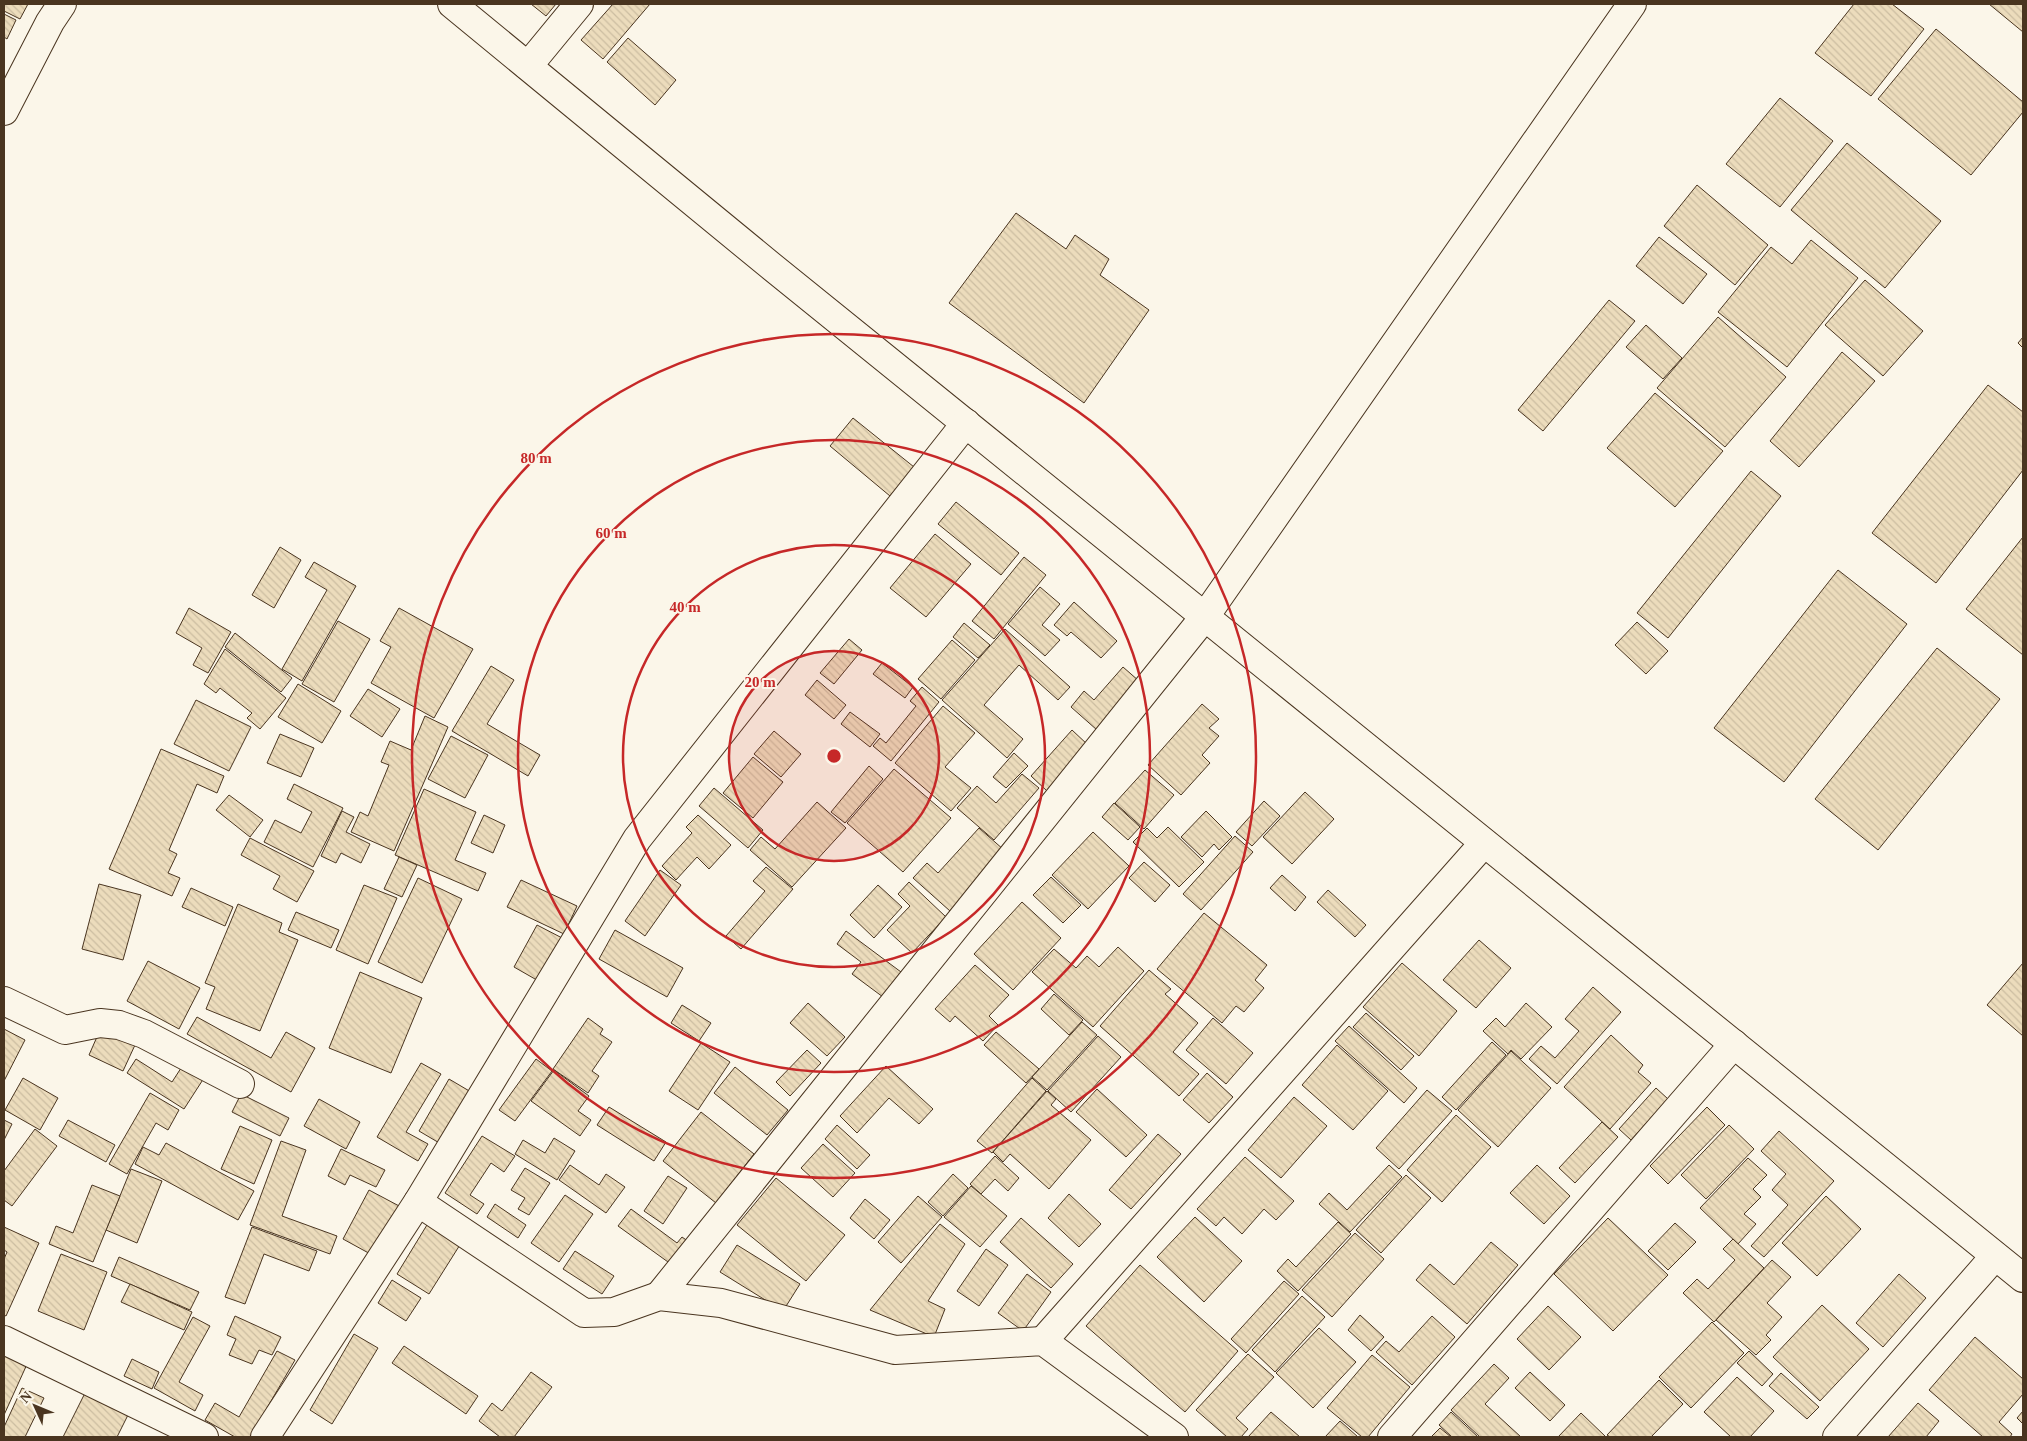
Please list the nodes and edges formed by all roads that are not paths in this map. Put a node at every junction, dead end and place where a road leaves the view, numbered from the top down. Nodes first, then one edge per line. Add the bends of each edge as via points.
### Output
1 (62, 4) edge
2 (452, 4) edge
3 (579, 4) edge
4 (1632, 4) edge
5 (528, 66) junction
6 (4, 111) edge
7 (966, 423) junction
8 (1206, 616) junction
9 (1484, 843) junction
10 (4, 1001) edge
11 (1734, 1044) junction
12 (240, 1084) dead end
13 (418, 1202) junction
14 (1995, 1256) junction
15 (2023, 1278) edge
16 (659, 1296) junction
17 (4, 1340) edge
18 (1043, 1341) junction
19 (204, 1437) edge
20 (265, 1437) edge
21 (1174, 1437) edge
22 (1392, 1437) edge
23 (1837, 1437) edge

1 - 6 street
2 - 5 street
3 - 5 street
4 - 8 street
5 - 7 street
7 - 8 street
7 - 13 street via 637,839
8 - 9 street
8 - 16 street
9 - 11 street
9 - 18 street
10 - 12 street via 65,1030 100,1023 119,1025 144,1034
11 - 14 street
11 - 22 street
13 - 16 street via 584,1313 614,1312
13 - 20 street
14 - 15 street
14 - 23 street
16 - 18 street via 720,1303 895,1350
17 - 19 street
18 - 21 street

